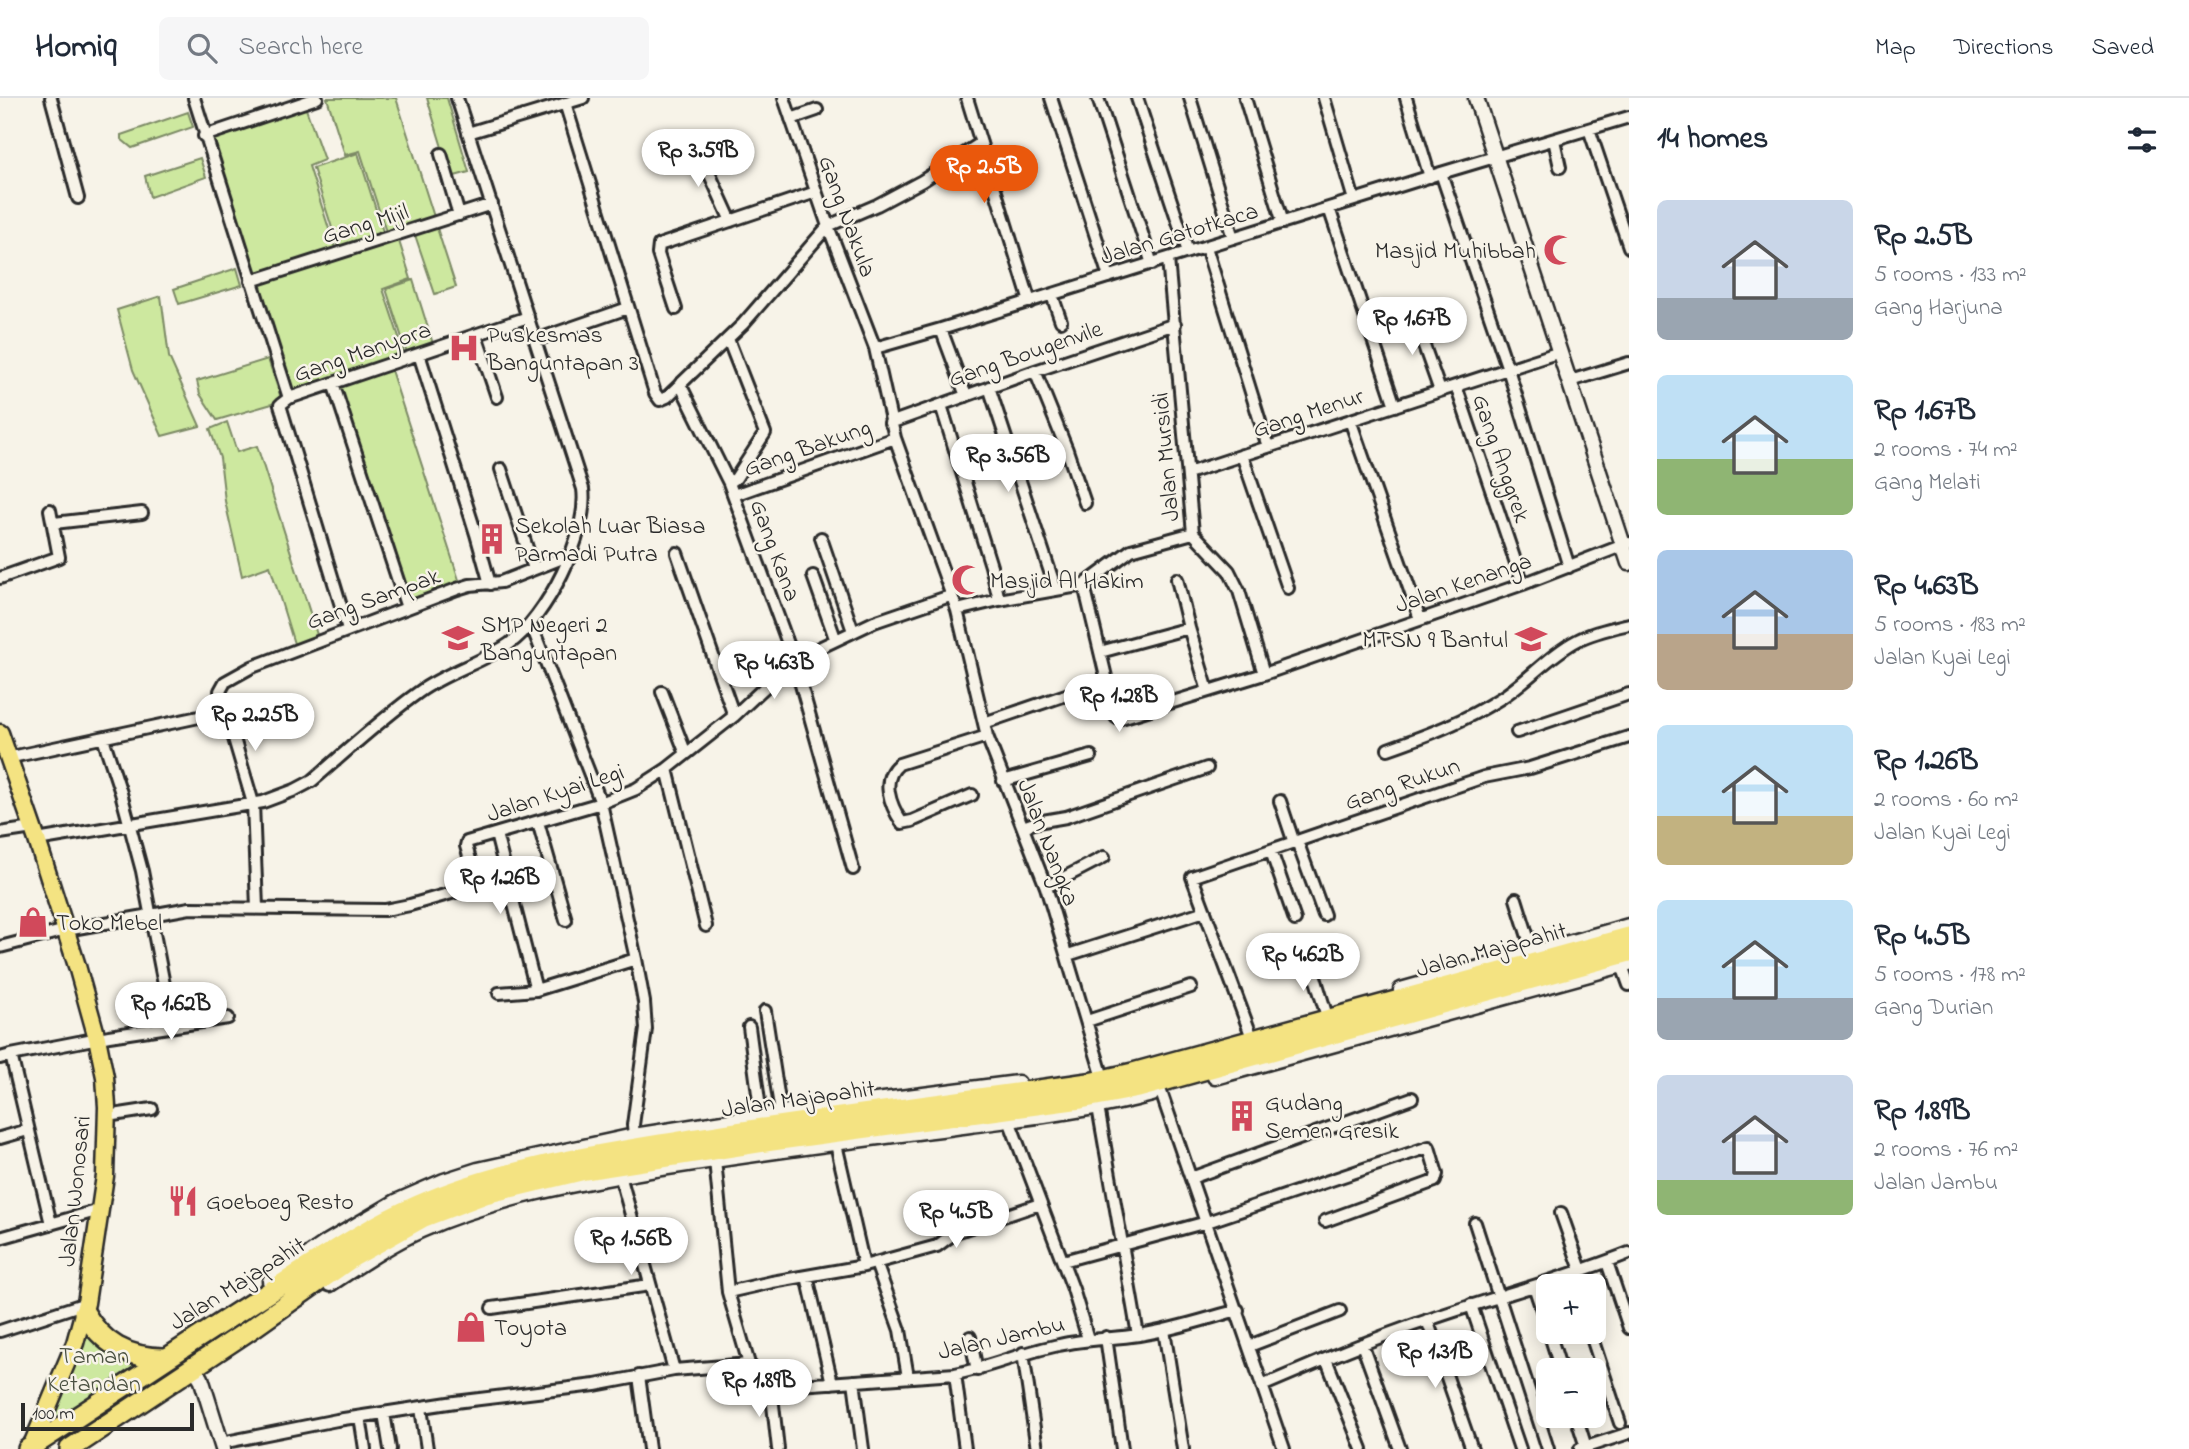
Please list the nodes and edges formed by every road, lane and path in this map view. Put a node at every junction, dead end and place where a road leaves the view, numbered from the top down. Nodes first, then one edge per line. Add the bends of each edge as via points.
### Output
1 (51, 98) edge
2 (194, 98) edge
3 (317, 98) edge
4 (457, 98) edge
5 (583, 98) edge
6 (784, 98) edge
7 (967, 98) edge
8 (1051, 98) edge
9 (1098, 98) edge
10 (1137, 98) edge
11 (1190, 98) edge
12 (1245, 98) edge
13 (1324, 98) edge
14 (1406, 98) edge
15 (1476, 98) edge
16 (565, 103) junction
17 (817, 110) dead end
18 (1629, 117) edge
19 (791, 119) junction
20 (1589, 130) junction
21 (468, 133) junction
22 (204, 136) junction
23 (1554, 140) junction
24 (981, 143) junction
25 (696, 144) dead end
26 (441, 154) dead end
27 (1496, 158) junction
28 (1560, 167) dead end
29 (1436, 175) junction
30 (816, 192) junction
31 (78, 198) dead end
32 (1354, 200) junction
33 (492, 204) junction
34 (1329, 208) junction
35 (460, 215) junction
36 (731, 221) junction
37 (1283, 223) junction
38 (828, 226) junction
39 (1233, 238) junction
40 (1206, 247) junction
41 (1629, 247) edge
42 (1188, 252) junction
43 (1168, 259) junction
44 (1152, 264) junction
45 (1109, 277) junction
46 (251, 281) junction
47 (1052, 295) junction
48 (1030, 302) junction
49 (628, 308) junction
50 (676, 309) dead end
51 (1412, 312) dead end
52 (528, 317) junction
53 (1061, 321) dead end
54 (1175, 324) junction
55 (941, 330) junction
56 (476, 334) junction
57 (728, 339) junction
58 (536, 340) junction
59 (875, 348) junction
60 (1560, 352) junction
61 (419, 354) junction
62 (1629, 363) edge
63 (1508, 369) junction
64 (1035, 371) junction
65 (1570, 381) junction
66 (333, 383) junction
67 (681, 384) junction
68 (1456, 386) junction
69 (989, 387) junction
70 (1440, 391) junction
71 (965, 396) junction
72 (498, 397) dead end
73 (289, 398) junction
74 (941, 405) junction
75 (1395, 406) junction
76 (1350, 420) junction
77 (890, 423) junction
78 (895, 438) junction
79 (1268, 447) junction
80 (1242, 455) junction
81 (502, 469) dead end
82 (1188, 473) junction
83 (729, 482) junction
84 (734, 495) junction
85 (1085, 503) dead end
86 (50, 510) dead end
87 (142, 513) dead end
88 (54, 523) junction
89 (1193, 533) junction
90 (821, 538) dead end
91 (1626, 544) edge
92 (677, 553) dead end
93 (570, 555) junction
94 (1629, 563) edge
95 (1569, 567) junction
96 (534, 569) junction
97 (813, 576) dead end
98 (0, 578) edge
99 (1177, 579) dead end
100 (490, 584) junction
101 (1523, 584) junction
102 (1084, 585) junction
103 (1288, 588) dead end
104 (1056, 590) junction
105 (950, 596) junction
106 (999, 600) junction
107 (407, 608) junction
108 (957, 610) junction
109 (1420, 620) junction
110 (531, 624) junction
111 (1629, 624) edge
112 (1189, 628) junction
113 (348, 629) junction
114 (853, 631) junction
115 (835, 639) junction
116 (1100, 652) junction
117 (794, 660) junction
118 (1264, 674) junction
119 (1107, 681) junction
120 (1208, 691) junction
121 (662, 692) dead end
122 (1629, 694) edge
123 (227, 711) junction
124 (734, 716) junction
125 (984, 723) junction
126 (0, 733) edge
127 (1517, 733) dead end
128 (987, 736) junction
129 (1629, 737) edge
130 (103, 738) junction
131 (1388, 749) dead end
132 (686, 754) junction
133 (1091, 756) dead end
134 (7, 758) junction
135 (1207, 768) dead end
136 (667, 769) junction
137 (1003, 780) junction
138 (972, 795) dead end
139 (1280, 801) dead end
140 (253, 803) junction
141 (601, 803) junction
142 (538, 822) junction
143 (129, 824) junction
144 (1023, 828) junction
145 (0, 833) edge
146 (35, 834) junction
147 (496, 834) junction
148 (1295, 842) junction
149 (1271, 851) junction
150 (1104, 857) dead end
151 (853, 869) dead end
152 (1046, 887) junction
153 (1516, 899) dead end
154 (257, 908) junction
155 (1205, 911) junction
156 (150, 915) junction
157 (1324, 915) dead end
158 (566, 920) dead end
159 (1295, 920) dead end
160 (706, 926) dead end
161 (1629, 926) edge
162 (66, 930) junction
163 (1629, 937) edge
164 (0, 947) edge
165 (1068, 954) junction
166 (636, 959) junction
167 (1625, 960) edge
168 (1560, 963) junction
169 (1529, 966) junction
170 (1312, 967) dead end
171 (1629, 985) edge
172 (1191, 987) dead end
173 (536, 990) junction
174 (1414, 991) junction
175 (499, 993) dead end
176 (1325, 1010) junction
177 (765, 1011) dead end
178 (228, 1017) dead end
179 (1087, 1021) junction
180 (172, 1026) junction
181 (749, 1027) dead end
182 (1250, 1032) junction
183 (97, 1038) junction
184 (5, 1056) edge
185 (1101, 1071) junction
186 (1161, 1091) junction
187 (964, 1095) junction
188 (1412, 1098) dead end
189 (1098, 1107) junction
190 (152, 1109) dead end
191 (107, 1116) junction
192 (1009, 1120) junction
193 (771, 1124) junction
194 (28, 1130) junction
195 (634, 1136) junction
196 (0, 1138) edge
197 (836, 1144) junction
198 (715, 1160) junction
199 (620, 1175) junction
200 (1191, 1178) junction
201 (1040, 1204) junction
202 (100, 1210) junction
203 (1561, 1213) dead end
204 (1325, 1221) dead end
205 (1207, 1222) junction
206 (1475, 1223) dead end
207 (51, 1224) junction
208 (0, 1238) edge
209 (1122, 1246) junction
210 (1629, 1253) edge
211 (1063, 1261) junction
212 (1607, 1262) junction
213 (876, 1263) junction
214 (864, 1266) junction
215 (1576, 1272) junction
216 (807, 1276) junction
217 (650, 1285) junction
218 (1534, 1286) junction
219 (728, 1292) junction
220 (1536, 1292) edge
221 (1497, 1297) junction
222 (248, 1305) junction
223 (1471, 1305) junction
224 (85, 1307) junction
225 (492, 1307) dead end
226 (1238, 1310) junction
227 (1340, 1311) dead end
228 (1427, 1320) junction
229 (254, 1327) junction
230 (1629, 1328) edge
231 (1164, 1330) junction
232 (0, 1331) edge
233 (1138, 1335) junction
234 (970, 1337) dead end
235 (1106, 1337) junction
236 (1088, 1339) junction
237 (1362, 1344) junction
238 (1594, 1344) edge
239 (1249, 1346) junction
240 (1023, 1353) junction
241 (164, 1358) junction
242 (1326, 1359) junction
243 (750, 1364) junction
244 (193, 1367) junction
245 (674, 1370) junction
246 (976, 1370) junction
247 (955, 1374) junction
248 (639, 1376) junction
249 (908, 1377) junction
250 (854, 1381) junction
251 (832, 1383) junction
252 (1262, 1386) junction
253 (771, 1387) junction
254 (421, 1408) junction
255 (384, 1413) junction
256 (360, 1417) junction
257 (1620, 1423) dead end
258 (1578, 1428) edge
259 (1629, 1433) edge
260 (222, 1446) edge
261 (1582, 1447) edge
262 (28, 1449) edge
263 (70, 1449) edge
264 (365, 1449) edge
265 (390, 1449) edge
266 (427, 1449) edge
267 (649, 1449) edge
268 (778, 1449) edge
269 (863, 1449) edge
270 (965, 1449) edge
271 (1038, 1449) edge
272 (1122, 1449) edge
273 (1183, 1449) edge
274 (1284, 1449) edge
275 (1362, 1449) edge
276 (1400, 1449) edge
277 (1472, 1449) edge
278 (1520, 1449) edge
279 (1548, 1449) edge

1 - 31 street
2 - 22 street
3 - 22 street
4 - 21 street
5 - 16 street
6 - 19 street, Gang Nakula
7 - 24 street
8 - 45 street
9 - 44 street
10 - 42 street
11 - 39 street
12 - 37 street
13 - 32 street
14 - 29 street
15 - 27 street
16 - 21 street
16 - 49 street
17 - 19 street
18 - 20 street, Jalan Gatotkaca
19 - 30 street, Gang Nakula
20 - 23 street, Jalan Gatotkaca
20 - 41 street
21 - 33 street
22 - 46 street
23 - 27 street, Jalan Gatotkaca
23 - 28 street
24 - 38 street via 922,181
24 - 48 street
25 - 36 street
26 - 35 street
27 - 29 street, Jalan Gatotkaca
27 - 60 street
29 - 32 street, Jalan Gatotkaca
29 - 63 street
30 - 36 street
30 - 38 street, Gang Nakula
32 - 34 street, Jalan Gatotkaca
33 - 35 street, Gang Mijil
33 - 52 street
34 - 37 street, Jalan Gatotkaca
34 - 75 street
35 - 46 street, Gang Mijil
36 - 50 street via 659,245
37 - 39 street, Jalan Gatotkaca
38 - 57 street
38 - 59 street, Gang Nakula
39 - 40 street, Jalan Gatotkaca
40 - 42 street, Jalan Gatotkaca
40 - 79 street
42 - 43 street, Jalan Gatotkaca
43 - 44 street, Jalan Gatotkaca
43 - 54 street, Jalan Mursidi
44 - 45 street, Jalan Gatotkaca
45 - 47 street, Jalan Gatotkaca
46 - 73 street
47 - 48 street, Jalan Gatotkaca
47 - 53 street
48 - 55 street, Jalan Gatotkaca
49 - 58 street
49 - 67 street via 657,397 664,399
51 - 70 street
52 - 56 street, Gang Manyora
52 - 58 street
54 - 64 street, Gang Bougenvile
54 - 82 street, Jalan Mursidi
55 - 59 street, Jalan Gatotkaca
55 - 71 street
56 - 61 street, Gang Manyora
56 - 72 street
57 - 67 street
57 - 83 street via 765,433
58 - 93 street via 583,489 581,521
59 - 77 street, Jalan Nangka
60 - 63 street, Gang Menur
60 - 65 street
61 - 66 street, Gang Manyora
61 - 100 street
62 - 65 street
63 - 68 street, Gang Menur
63 - 95 street
64 - 69 street, Gang Bougenvile
64 - 85 street
65 - 91 street
66 - 73 street, Gang Manyora
66 - 107 street
67 - 83 street, Gang Kana
68 - 70 street, Gang Menur
68 - 101 street, Gang Anggrek
69 - 71 street, Gang Bougenvile
69 - 104 street
70 - 75 street, Gang Menur
71 - 74 street, Gang Bougenvile
73 - 113 street via 280,407
74 - 77 street, Gang Bougenvile
74 - 106 street
75 - 76 street, Gang Menur
76 - 79 street, Gang Menur
76 - 109 street
77 - 78 street, Jalan Nangka
78 - 84 street, Gang Bakung
78 - 105 street, Jalan Nangka
79 - 80 street, Gang Menur
80 - 82 street, Gang Menur
80 - 103 street
81 - 96 street
82 - 89 street, Jalan Mursidi
83 - 84 street, Gang Kana
84 - 117 street, Gang Kana
86 - 88 street
87 - 88 street
88 - 98 street via 59,557
89 - 102 street via 1131,550
89 - 118 street, Jalan Mursidi via 1228,571 1239,591
90 - 114 street
91 - 94 street
91 - 95 street, Jalan Kenanga
92 - 124 street
93 - 96 street, Gang Sampak
93 - 110 street
95 - 101 street, Jalan Kenanga
96 - 100 street, Gang Sampak
97 - 115 street
99 - 112 street
100 - 107 street, Gang Sampak via 468,586
101 - 109 street, Jalan Kenanga
102 - 104 street
102 - 116 street
104 - 106 street
105 - 108 street, Jalan Nangka
105 - 114 street, Jalan Kyai Legi
106 - 108 street
107 - 113 street, Gang Sampak
108 - 125 street, Jalan Nangka
109 - 118 street, Jalan Kenanga
110 - 140 street via 509,644 419,692 312,781
110 - 141 street
111 - 131 street via 1580,639 1475,715
112 - 116 street
112 - 120 street
113 - 123 street, Gang Sampak via 225,682 220,691
114 - 115 street, Jalan Kyai Legi
115 - 117 street, Jalan Kyai Legi
116 - 119 street
117 - 124 street, Jalan Kyai Legi
117 - 151 street, Gang Kana
118 - 120 street, Jalan Kenanga
119 - 120 street, Jalan Kenanga via 1116,717 1121,718
119 - 125 street
121 - 132 street
122 - 127 street
123 - 130 street
123 - 140 street, Gang Sampak
124 - 132 street, Jalan Kyai Legi
125 - 128 street, Jalan Nangka
126 - 134 main road, Jalan Wonosari
128 - 137 street, Jalan Nangka
128 - 138 street via 899,764 888,780 890,803 902,822
129 - 148 street, Gang Rukun via 1484,778
130 - 134 street
130 - 143 street
132 - 136 street, Jalan Kyai Legi
133 - 137 street
134 - 146 main road, Jalan Wonosari
135 - 144 street
136 - 141 street, Jalan Kyai Legi via 636,789
136 - 160 street
137 - 144 street, Jalan Nangka
139 - 148 street
140 - 143 street
140 - 154 street, Gang Sampak
141 - 142 street, Jalan Kyai Legi
141 - 166 street
142 - 147 street, Jalan Kyai Legi
142 - 158 street
143 - 146 street
143 - 156 street
144 - 152 street, Jalan Nangka
145 - 146 street
146 - 162 main road, Jalan Wonosari
147 - 154 street, Jalan Kyai Legi via 467,842 476,880 469,888 391,909
147 - 173 street
148 - 149 street, Gang Rukun
148 - 157 street
149 - 155 street, Gang Rukun via 1192,877
149 - 159 street
150 - 152 street
152 - 165 street, Jalan Nangka
153 - 169 street
154 - 156 street via 197,908
155 - 165 street
155 - 182 street
156 - 162 street
156 - 180 street
161 - 169 street
162 - 164 street
162 - 183 main road, Jalan Wonosari
163 - 168 highway, Jalan Majapahit
165 - 179 street, Jalan Nangka
166 - 173 street
166 - 195 street via 646,1029
167 - 168 highway, Jalan Majapahit
167 - 171 street
167 - 186 street
168 - 169 highway, Jalan Majapahit
169 - 174 highway, Jalan Majapahit
169 - 193 highway, Jalan Majapahit via 1138,1088 1081,1100
170 - 176 street
172 - 179 street
173 - 175 street
174 - 176 street
174 - 187 highway, Jalan Majapahit via 1133,1073 1089,1083
176 - 182 street
177 - 193 street
178 - 180 street
179 - 185 street, Jalan Nangka
180 - 183 street
181 - 193 street
182 - 185 street
183 - 184 street
183 - 191 main road, Jalan Wonosari
184 - 194 street
185 - 187 street
186 - 189 street
186 - 200 street
187 - 193 highway, Jalan Majapahit
188 - 200 street
189 - 192 street
189 - 209 street
190 - 191 street
191 - 202 main road, Jalan Wonosari
192 - 197 street
192 - 201 street
193 - 195 street
193 - 222 highway, Jalan Majapahit via 540,1166 468,1186 391,1217
193 - 229 highway, Jalan Majapahit via 450,1206 405,1226 353,1258
194 - 196 street
194 - 207 street
195 - 222 street via 478,1170 418,1192 326,1243 258,1290
197 - 198 street
197 - 214 street
198 - 199 street
198 - 219 street
199 - 217 street
199 - 229 street via 478,1208 422,1230
200 - 205 street
201 - 211 street
201 - 213 street via 956,1232 937,1246
202 - 207 street
202 - 224 main road, Jalan Wonosari
203 - 215 street
204 - 205 street via 1435,1181 1429,1147
205 - 209 street
205 - 226 street
206 - 221 street
207 - 208 street
209 - 211 street
209 - 233 street
210 - 212 street
211 - 236 street
212 - 215 street
212 - 230 street
213 - 214 street
213 - 249 street via 900,1330
214 - 216 street
215 - 218 street
216 - 219 street
216 - 251 street
217 - 225 street
217 - 245 street
218 - 220 street
218 - 221 street
219 - 243 street
221 - 223 street
221 - 279 street
222 - 241 highway, Jalan Majapahit
223 - 228 street
223 - 278 street
224 - 232 street
224 - 241 highway via 97,1332 115,1347 147,1358
224 - 262 main road, Jalan Wonosari via 75,1343
226 - 231 street, Jalan Jambu
226 - 239 street
227 - 239 street
228 - 237 street
228 - 277 street
229 - 244 highway, Jalan Majapahit
231 - 233 street, Jalan Jambu
231 - 273 street
233 - 235 street, Jalan Jambu
234 - 246 street
235 - 236 street, Jalan Jambu
235 - 272 street
236 - 240 street, Jalan Jambu
237 - 242 street
237 - 276 street
238 - 257 street
239 - 252 street
240 - 246 street, Jalan Jambu
240 - 271 street
241 - 262 highway, Jalan Majapahit
242 - 252 street
242 - 275 street
243 - 245 street
243 - 253 street
244 - 260 street via 201,1378
244 - 263 highway, Jalan Majapahit
245 - 248 street
246 - 247 street, Jalan Jambu
247 - 249 street, Jalan Jambu
247 - 270 street
248 - 254 street
248 - 267 street
249 - 250 street, Jalan Jambu
250 - 251 street, Jalan Jambu
250 - 269 street
251 - 253 street, Jalan Jambu
252 - 274 street
253 - 268 street
254 - 255 street
254 - 266 street
255 - 256 street
255 - 265 street
256 - 260 street
256 - 264 street
258 - 261 street
259 - 261 street

